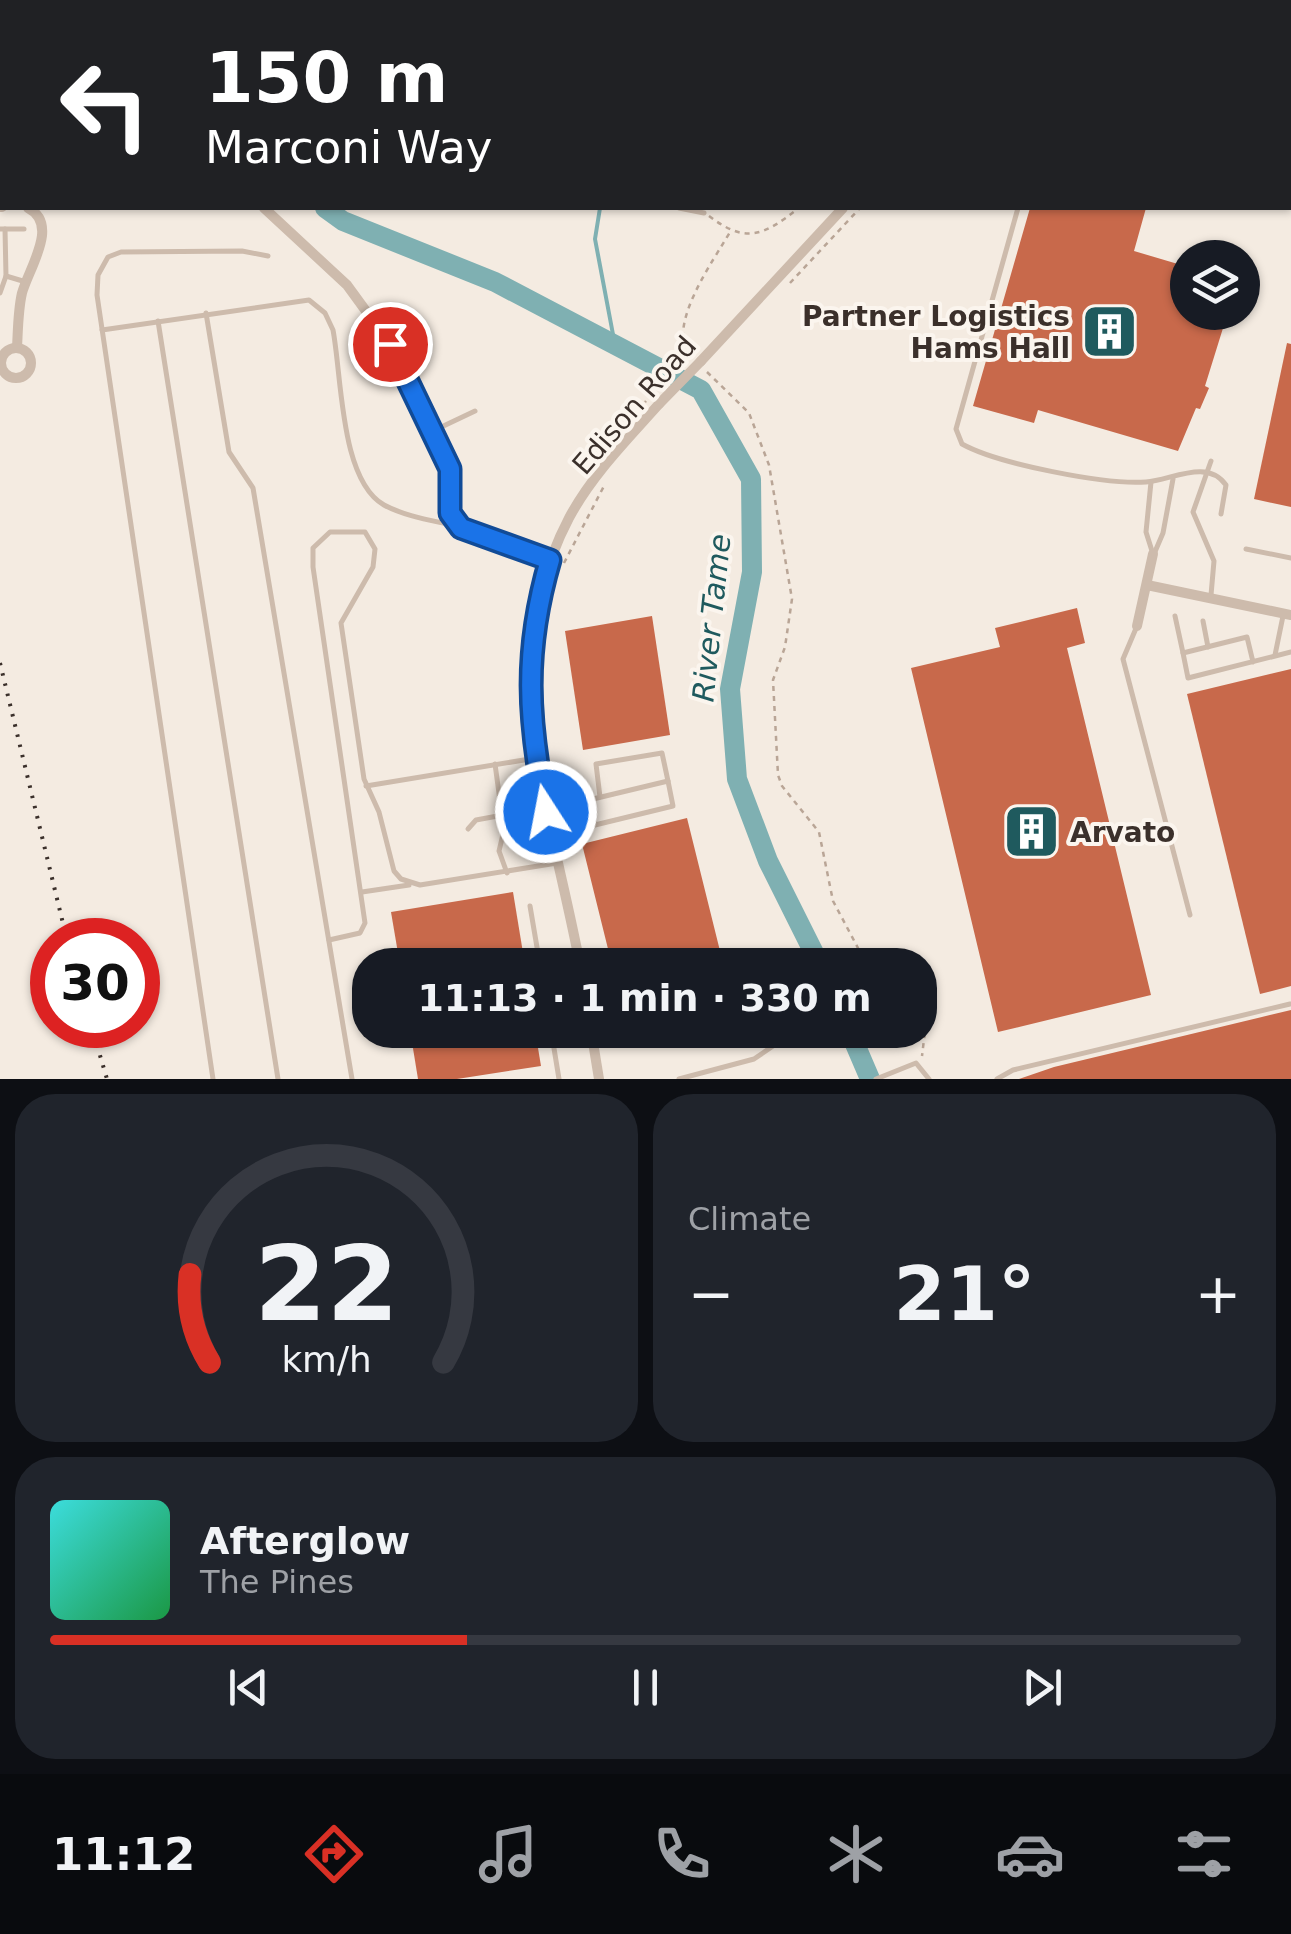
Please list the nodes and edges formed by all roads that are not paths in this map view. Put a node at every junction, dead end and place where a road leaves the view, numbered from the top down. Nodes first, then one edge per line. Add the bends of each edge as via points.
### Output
1 (34, 210) edge
2 (266, 210) edge
3 (689, 210) edge
4 (841, 210) edge
5 (1017, 210) edge
6 (704, 213) road end
7 (3, 229) edge
8 (24, 229) dead end
9 (268, 256) dead end
10 (6, 276) junction
11 (26, 282) junction
12 (0, 293) edge
13 (206, 313) junction
14 (158, 321) junction
15 (102, 330) junction
16 (17, 348) dead end
17 (474, 411) dead end
18 (435, 430) junction
19 (1211, 461) dead end
20 (1208, 473) junction
21 (1172, 480) junction
22 (1151, 482) junction
23 (1220, 514) dead end
24 (461, 528) junction
25 (1246, 549) dead end
26 (1154, 554) junction
27 (1291, 558) edge
28 (550, 560) junction
29 (1147, 585) junction
30 (1211, 598) junction
31 (1287, 614) edge
32 (1175, 616) dead end
33 (1202, 621) dead end
34 (1137, 626) joint
35 (1208, 647) junction
36 (1291, 652) edge
37 (1183, 653) junction
38 (1275, 656) junction
39 (1253, 662) junction
40 (536, 758) junction
41 (496, 764) junction
42 (668, 782) junction
43 (366, 786) junction
44 (600, 797) junction
45 (589, 802) junction
46 (503, 816) junction
47 (549, 827) junction
48 (468, 829) dead end
49 (557, 863) junction
50 (507, 872) junction
51 (412, 884) junction
52 (362, 892) junction
53 (530, 906) dead end
54 (1190, 915) dead end
55 (329, 940) junction
56 (537, 948) edge
57 (576, 948) edge
58 (1290, 1004) edge
59 (554, 1048) edge
60 (594, 1048) edge
61 (770, 1048) edge
62 (213, 1079) edge
63 (278, 1079) edge
64 (352, 1079) edge
65 (559, 1079) edge
66 (599, 1079) edge
67 (678, 1079) edge
68 (876, 1079) edge
69 (930, 1079) edge
70 (997, 1079) edge

1 - 11 street via 43,234
2 - 18 street via 369,314
3 - 6 lane
4 - 28 street, Edison Road, bridge via 602,467
5 - 22 lane via 958,438 970,448 1114,484
7 - 8 lane
7 - 10 lane
9 - 15 lane via 114,252 98,275
10 - 11 lane
10 - 12 lane
11 - 16 street
13 - 14 lane
13 - 24 lane via 301,298 318,305 333,330 352,458 366,492 386,506
13 - 55 lane via 228,452 253,488
14 - 15 lane
14 - 63 lane
15 - 62 lane
17 - 18 lane
18 - 24 street via 453,482 450,513
19 - 20 lane
20 - 21 lane via 1194,470
20 - 23 lane via 1226,484
20 - 30 lane via 1193,512 1214,561
21 - 22 lane
21 - 26 lane
22 - 26 lane via 1146,532
24 - 28 street
25 - 27 lane
26 - 29 street
28 - 40 street, Edison Road via 530,656
29 - 30 street
29 - 34 street
30 - 31 street
31 - 38 lane
32 - 37 lane
33 - 35 lane
34 - 54 lane via 1123,659
35 - 37 lane
35 - 39 lane via 1247,638
36 - 38 lane
37 - 39 lane via 1188,678
38 - 39 lane
40 - 41 lane
40 - 47 street, Edison Road
41 - 43 lane
41 - 46 lane
42 - 44 lane
42 - 44 lane via 662,754 596,764
42 - 45 lane via 673,806 595,826
43 - 51 lane via 390,864
43 - 52 lane via 341,623 373,567 376,548 365,532 341,529 313,548 313,567
44 - 45 lane
45 - 47 lane
46 - 48 lane via 476,820
46 - 50 lane via 499,850
47 - 49 street, Edison Road
49 - 50 lane
49 - 57 street, Edison Road
50 - 51 lane
51 - 52 lane
52 - 55 lane via 360,933
53 - 56 lane
55 - 64 lane
58 - 70 lane
59 - 65 lane
60 - 66 street
61 - 67 lane via 754,1059
68 - 69 lane via 916,1063

